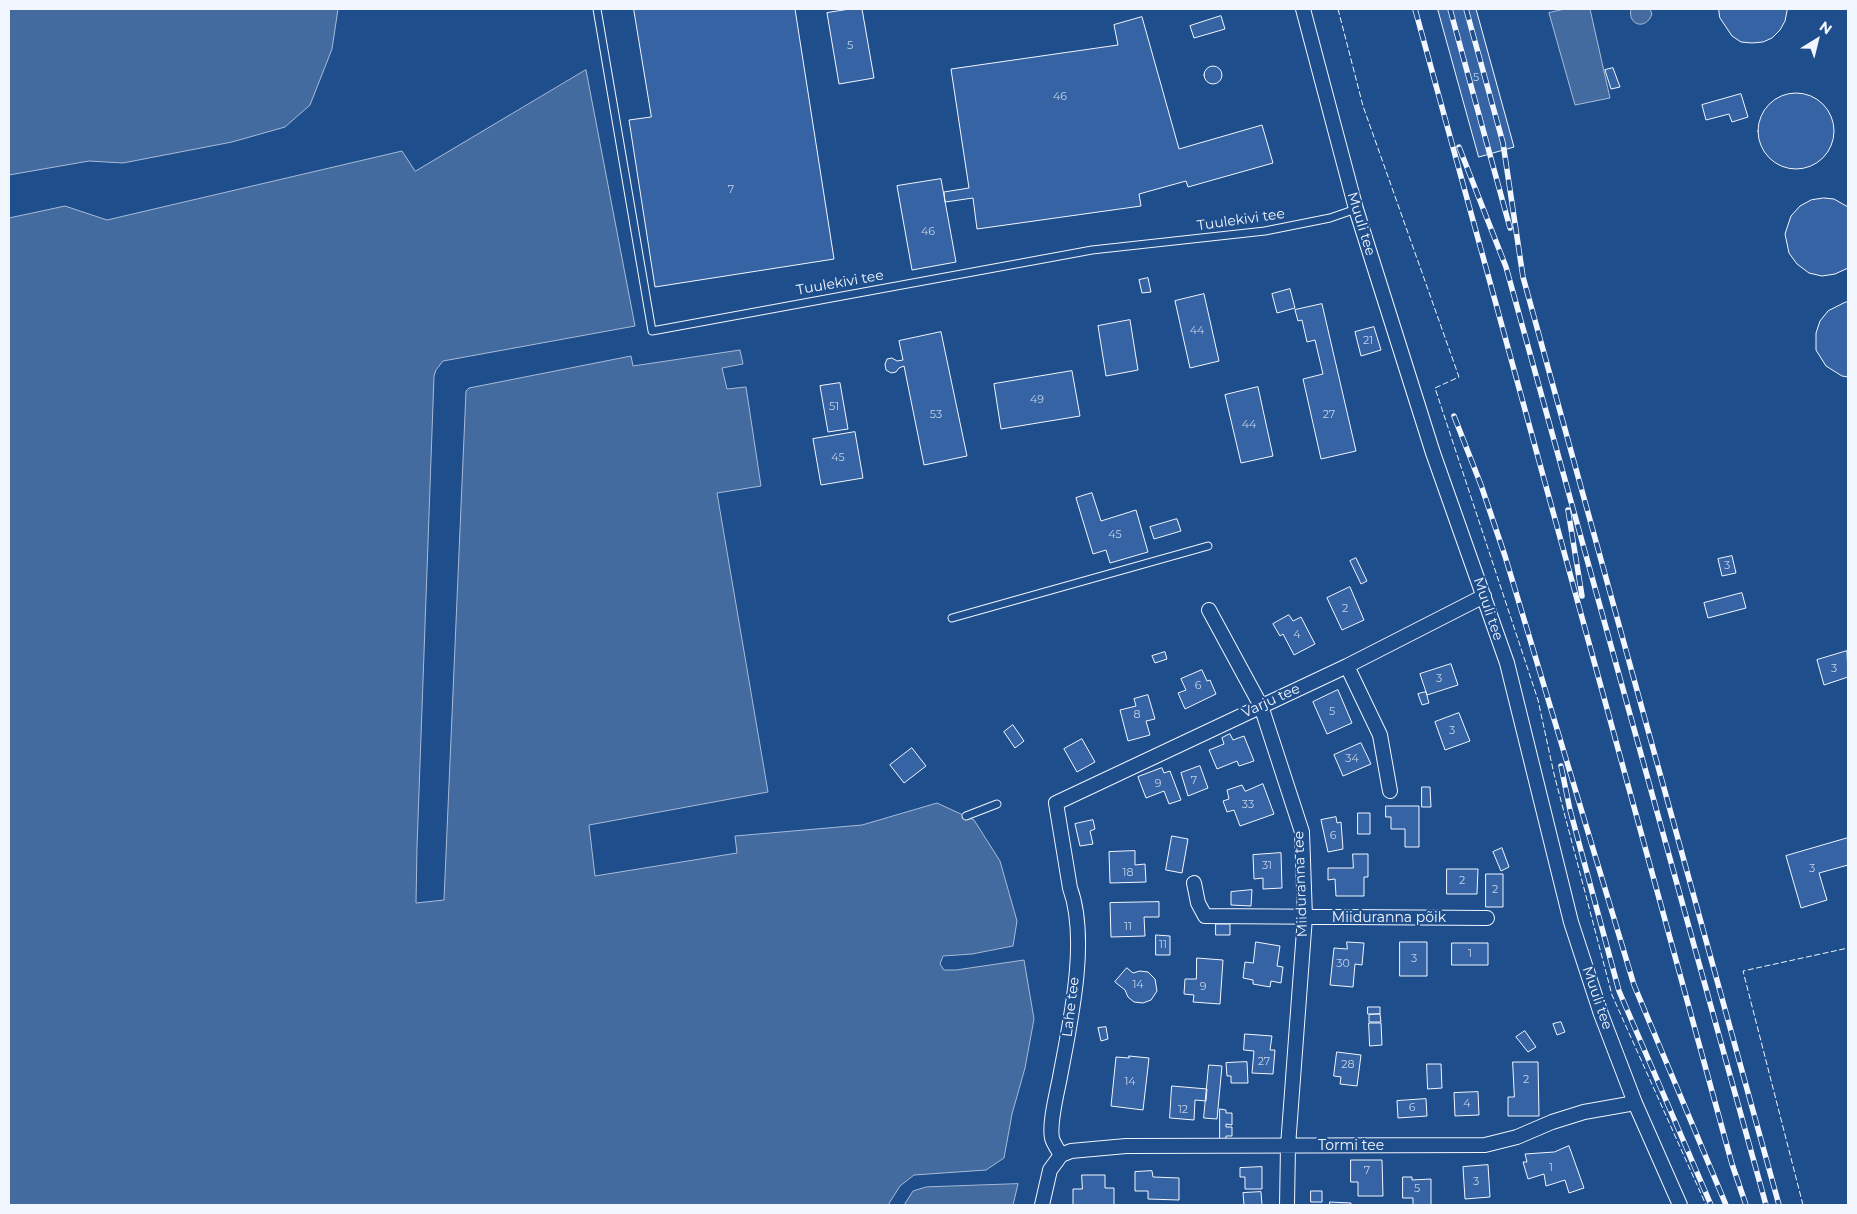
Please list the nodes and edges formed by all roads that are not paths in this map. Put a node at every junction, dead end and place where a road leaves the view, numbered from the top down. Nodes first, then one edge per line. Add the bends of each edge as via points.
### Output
1 (597, 9) edge
2 (1303, 9) edge
3 (1356, 209) junction
4 (1208, 546) dead end
5 (1484, 596) junction
6 (1209, 610) dead end
7 (952, 618) dead end
8 (1347, 666) junction
9 (1261, 706) junction
10 (1390, 792) dead end
11 (1056, 803) joint
12 (997, 804) dead end
13 (966, 816) dead end
14 (1194, 883) dead end
15 (1305, 917) junction
16 (1487, 918) dead end
17 (1635, 1103) junction
18 (1288, 1146) junction
19 (1061, 1155) junction
20 (1042, 1205) edge
21 (1287, 1205) edge
22 (1680, 1205) edge

1 - 3 lane, Tuulekivi tee via 652,331 1092,250 1265,231 1330,218
2 - 3 street, Muuli tee
3 - 5 street, Muuli tee via 1433,454
4 - 7 lane
5 - 8 street, Varju tee
5 - 17 street, Muuli tee via 1506,663 1571,922
6 - 9 street, Miiduranna tee
8 - 9 street, Varju tee
8 - 10 street via 1380,735
9 - 11 street, Varju tee
9 - 15 street, Miiduranna tee via 1302,832
11 - 19 street, Lahe tee via 1079,940 1071,1020 1053,1112 1052,1138
12 - 13 lane
14 - 15 street, Miiduranna põik via 1198,903 1205,916
15 - 16 street, Miiduranna põik
15 - 18 street, Miiduranna tee
17 - 18 street, Tormi tee via 1584,1112 1517,1137 1485,1145
17 - 22 street, Muuli tee
18 - 19 street, Tormi tee via 1126,1146 1071,1151
18 - 21 street, Miiduranna tee
19 - 20 street via 1050,1170

